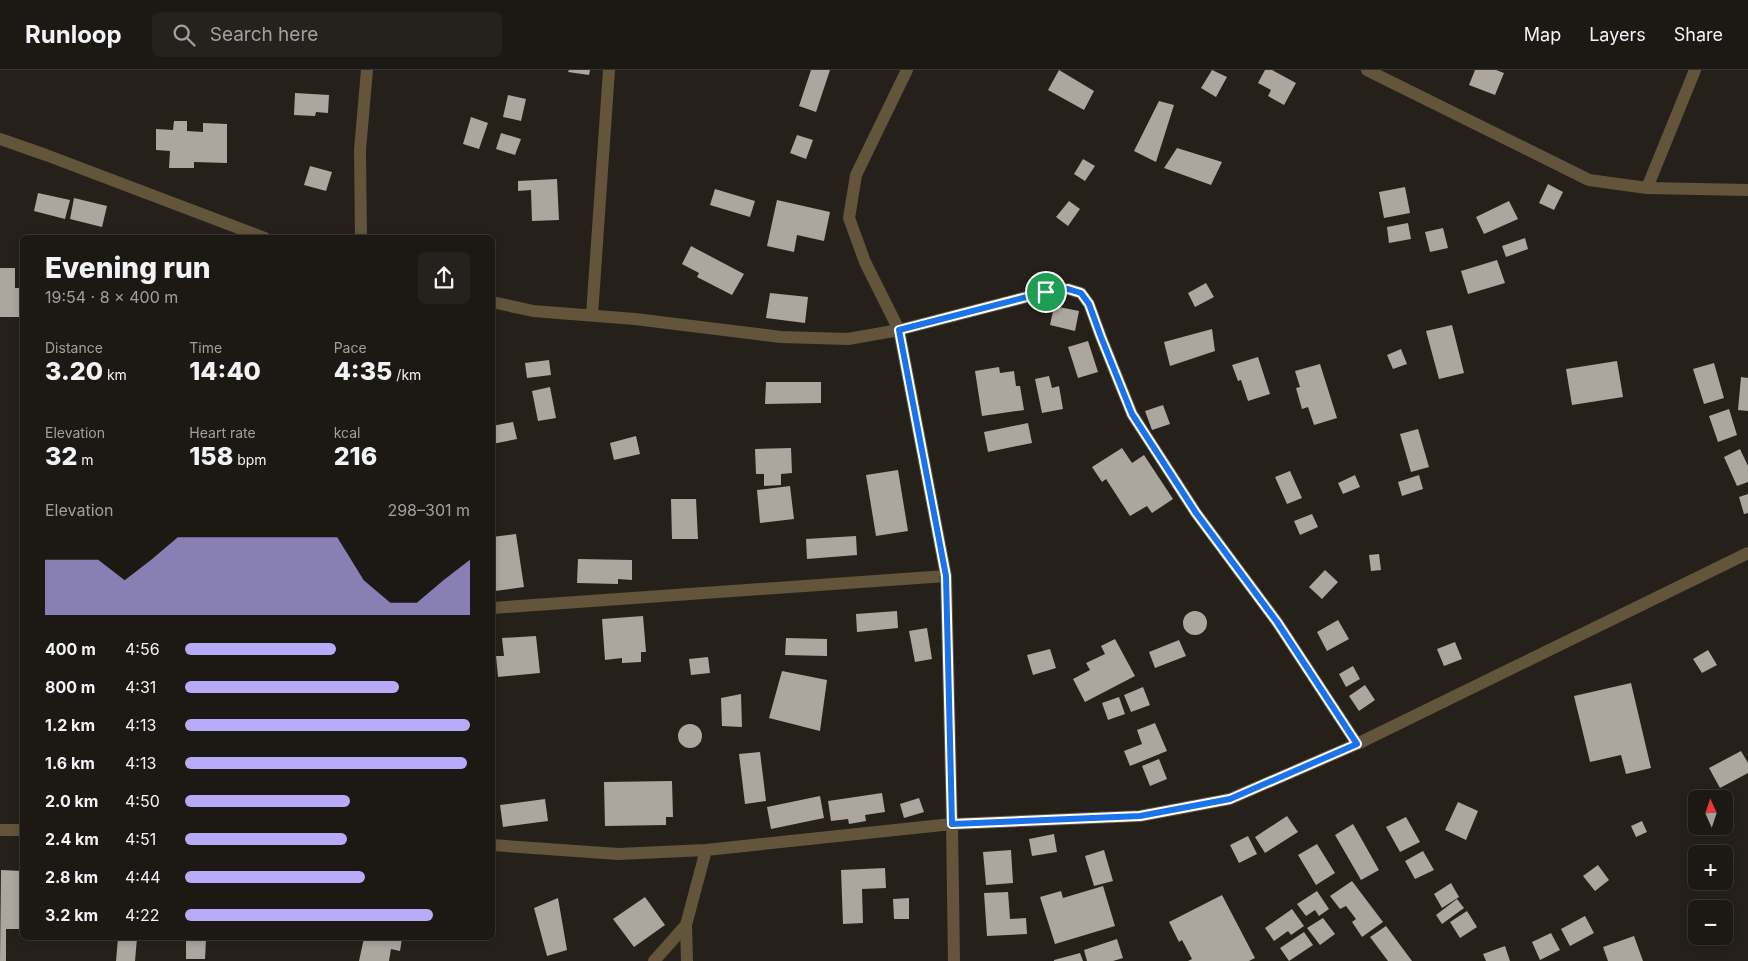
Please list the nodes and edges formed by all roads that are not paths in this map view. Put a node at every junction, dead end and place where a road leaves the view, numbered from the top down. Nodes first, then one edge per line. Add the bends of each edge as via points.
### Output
1 (367, 70) edge
2 (609, 70) edge
3 (907, 70) edge
4 (1367, 70) edge
5 (1695, 70) edge
6 (0, 139) edge
7 (1647, 188) junction
8 (1748, 190) edge
9 (257, 235) edge
10 (361, 235) edge
11 (495, 303) edge
12 (592, 315) junction
13 (899, 330) junction
14 (1748, 553) edge
15 (946, 576) junction
16 (495, 608) edge
17 (1357, 744) junction
18 (952, 824) junction
19 (0, 830) edge
20 (20, 830) edge
21 (495, 845) edge
22 (706, 850) junction
23 (686, 925) junction
24 (654, 961) edge
25 (687, 961) edge
26 (954, 961) edge

1 - 10 street via 360,150
2 - 12 street
3 - 13 street via 856,175 849,218
4 - 7 street via 1589,180
5 - 7 street
6 - 9 street
7 - 8 street
11 - 12 street via 533,311
12 - 13 street via 781,337 848,339
13 - 15 street
13 - 17 street via 1046,292 1068,289 1081,293 1089,304 1132,414 1196,513 1277,622
14 - 17 street
15 - 16 street
15 - 18 street
17 - 18 street via 1230,799 1140,816
18 - 22 street
18 - 26 street
19 - 20 street
21 - 22 street via 618,854
22 - 23 street
23 - 24 street
23 - 25 street

